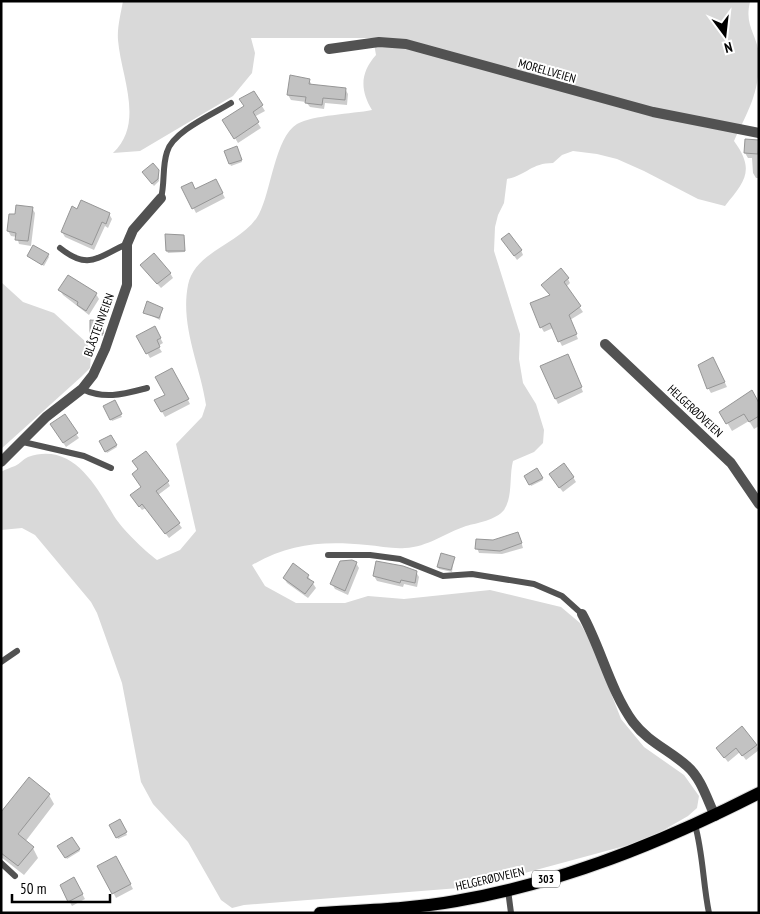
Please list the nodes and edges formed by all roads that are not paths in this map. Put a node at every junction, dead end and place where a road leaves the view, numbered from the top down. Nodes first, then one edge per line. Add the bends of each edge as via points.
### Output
1 (329, 49) dead end
2 (231, 103) dead end
3 (759, 133) edge
4 (161, 198) joint
5 (127, 244) junction
6 (60, 248) dead end
7 (605, 344) dead end
8 (147, 388) dead end
9 (82, 389) junction
10 (23, 442) junction
11 (1, 462) edge
12 (111, 468) dead end
13 (759, 504) edge
14 (328, 555) dead end
15 (582, 614) joint
16 (18, 651) dead end
17 (1, 662) edge
18 (759, 793) edge
19 (715, 816) junction
20 (695, 825) junction
21 (1, 863) edge
22 (15, 876) dead end
23 (508, 890) junction
24 (320, 913) edge
25 (511, 913) edge
26 (709, 913) edge

1 - 3 street, MORELLVEIEN via 379,42 406,44 653,112
2 - 4 lane via 176,136 167,150
4 - 5 street via 133,230
5 - 6 lane via 92,260 75,260
5 - 9 street, BLÅSTEINVEIEN via 127,285 99,364
7 - 13 street, HELGERØDVEIEN via 731,463
8 - 9 lane via 108,397
9 - 10 street, BLÅSTEINVEIEN via 46,417
10 - 11 street, BLÅSTEINVEIEN
10 - 12 lane via 84,456
14 - 15 lane via 392,558 442,576 472,574 534,584 562,596
15 - 19 street via 633,722 697,778
16 - 17 lane
18 - 19 main road, HELGERØDVEIEN / 303
19 - 20 main road, HELGERØDVEIEN / 303
20 - 23 main road, HELGERØDVEIEN / 303 via 614,858
20 - 26 lane via 700,839
21 - 22 lane
23 - 24 main road, HELGERØDVEIEN / 303 via 430,905
23 - 25 lane

